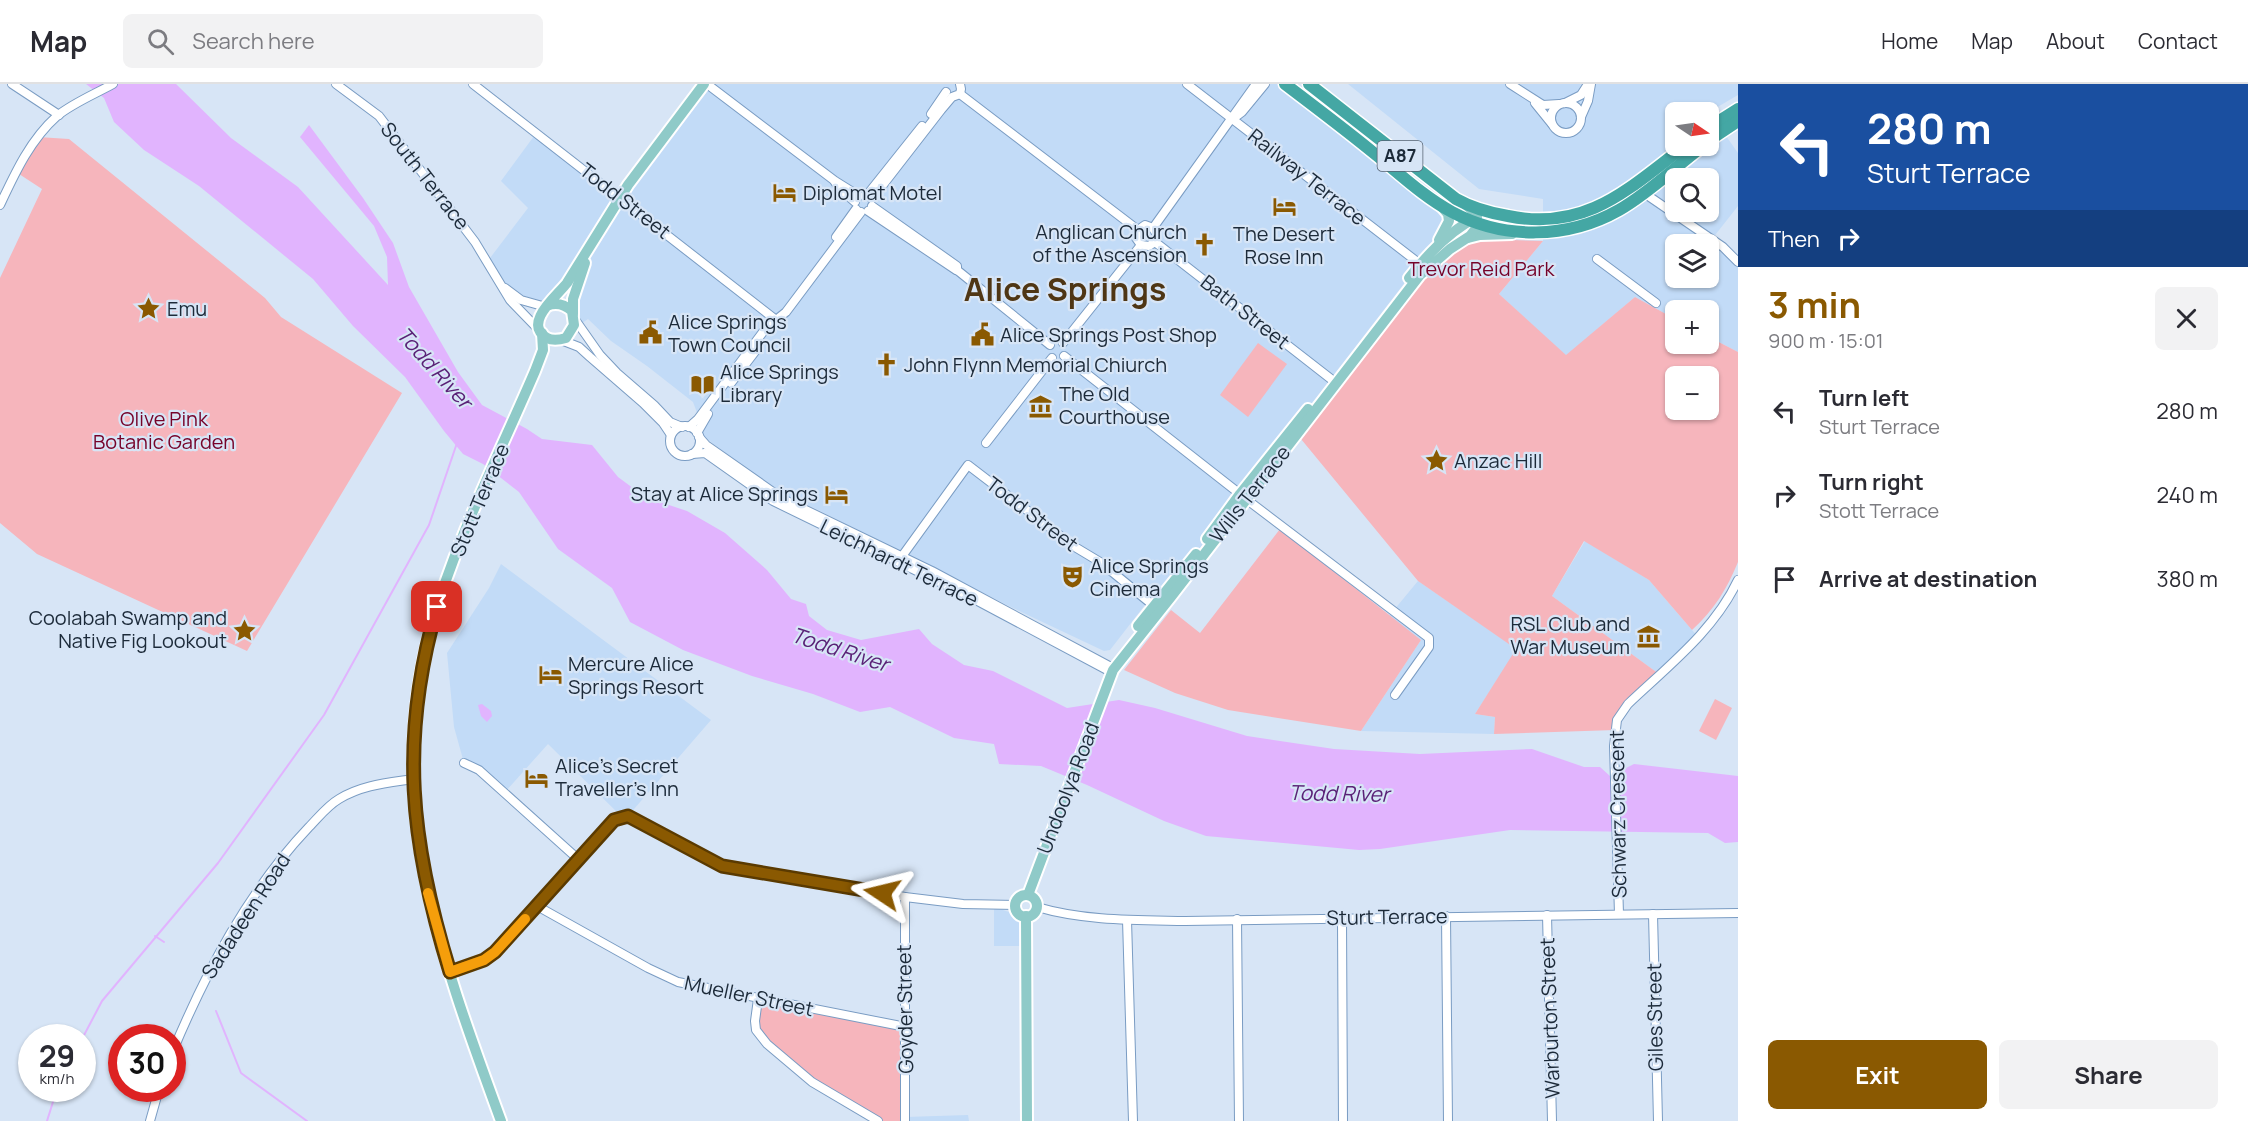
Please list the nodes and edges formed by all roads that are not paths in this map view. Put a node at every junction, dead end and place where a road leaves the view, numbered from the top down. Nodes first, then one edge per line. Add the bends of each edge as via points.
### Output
1 (12, 84) edge
2 (114, 84) edge
3 (336, 84) edge
4 (473, 84) edge
5 (960, 84) edge
6 (1187, 84) edge
7 (1256, 84) edge
8 (1265, 84) edge
9 (1285, 84) edge
10 (1309, 84) edge
11 (1510, 84) edge
12 (1590, 84) edge
13 (709, 85) edge
14 (950, 89) edge
15 (1530, 97) junction
16 (1562, 103) junction
17 (1738, 109) edge
18 (59, 115) junction
19 (1232, 119) junction
20 (1581, 119) junction
21 (1719, 121) edge
22 (1738, 121) edge
23 (1553, 126) junction
24 (1719, 134) edge
25 (1674, 156) edge
26 (1687, 156) edge
27 (1640, 188) junction
28 (621, 198) junction
29 (1462, 202) junction
30 (1437, 203) junction
31 (864, 204) junction
32 (0, 205) edge
33 (1498, 214) junction
34 (1475, 220) junction
35 (1153, 228) junction
36 (1138, 230) junction
37 (598, 232) junction
38 (1536, 233) junction
39 (1464, 240) junction
40 (1155, 242) junction
41 (1141, 244) junction
42 (1597, 259) dead end
43 (1738, 262) edge
44 (1424, 266) junction
45 (500, 283) junction
46 (1656, 303) dead end
47 (546, 307) junction
48 (574, 317) junction
49 (776, 320) junction
50 (541, 332) junction
51 (560, 340) junction
52 (1063, 343) junction
53 (1050, 345) junction
54 (1064, 356) junction
55 (1052, 358) junction
56 (536, 371) junction
57 (1333, 381) junction
58 (685, 427) junction
59 (671, 435) junction
60 (698, 435) junction
61 (986, 443) dead end
62 (692, 454) junction
63 (1243, 497) junction
64 (900, 559) junction
65 (1738, 580) edge
66 (1157, 608) junction
67 (1111, 672) junction
68 (1395, 695) dead end
69 (464, 763) dead end
70 (413, 779) junction
71 (578, 859) junction
72 (1028, 895) junction
73 (905, 897) junction
74 (1016, 905) junction
75 (537, 906) junction
76 (1037, 907) junction
77 (1738, 913) edge
78 (1619, 914) junction
79 (1653, 914) junction
80 (1547, 915) junction
81 (1026, 916) junction
82 (1446, 916) junction
83 (1237, 919) junction
84 (1342, 919) junction
85 (1127, 920) junction
86 (450, 972) junction
87 (758, 999) junction
88 (185, 1024) edge
89 (906, 1027) junction
90 (155, 1102) edge
91 (150, 1121) edge
92 (501, 1121) edge
93 (878, 1121) edge
94 (905, 1121) edge
95 (1027, 1121) edge
96 (1133, 1121) edge
97 (1239, 1121) edge
98 (1343, 1121) edge
99 (1448, 1121) edge
100 (1552, 1121) edge
101 (1658, 1121) edge

1 - 18 street
2 - 18 street
3 - 45 street, South Terrace via 379,116 476,242
4 - 28 street, Todd Street
5 - 14 street via 962,89
6 - 19 street, Railway Terrace
7 - 19 street
8 - 19 street
9 - 30 highway, A87
10 - 29 highway, A87
11 - 15 street
12 - 16 street via 1578,97
12 - 20 street
13 - 28 main road
13 - 31 street
14 - 31 street
14 - 36 street
15 - 16 street via 1543,105
15 - 23 street
16 - 20 street via 1575,106
16 - 23 street via 1552,112
17 - 21 highway
18 - 32 street via 24,157
19 - 35 street
19 - 44 street, Railway Terrace
20 - 23 street via 1570,132
22 - 24 highway
25 - 27 highway, A87
26 - 27 highway, A87
27 - 33 highway, A87 via 1574,216 1536,220
27 - 38 highway, A87 via 1619,210 1594,222
27 - 43 street
28 - 37 main road
28 - 49 street, Todd Street
29 - 33 highway, A87
29 - 34 main road via 1473,211
30 - 34 highway, A87
30 - 44 main road via 1448,214 1448,226
31 - 49 street
31 - 53 street via 957,266 957,270
33 - 34 main road
34 - 38 highway, A87
34 - 39 main road, Wills Terrace via 1473,233
34 - 44 main road, Wills Terrace via 1460,227
35 - 36 street via 1145,225
35 - 40 street
36 - 41 street via 1136,238
37 - 47 main road via 567,283
37 - 48 main road via 577,284
38 - 39 main road
39 - 44 main road, Wills Terrace
40 - 41 street via 1149,246
40 - 57 street, Bath Street
41 - 52 street
42 - 46 street
44 - 57 main road, Wills Terrace
45 - 47 street, South Terrace via 521,300
45 - 50 street, South Terrace
47 - 48 main road via 562,304
47 - 50 main road via 539,315
48 - 51 main road via 573,330
48 - 58 street via 617,374 670,422
49 - 58 street via 698,419
49 - 60 street via 700,424
50 - 51 main road
50 - 56 main road, Stott Terrace via 543,350
51 - 56 main road, Stott Terrace
51 - 59 street via 591,357 643,403
52 - 53 street via 1056,341
52 - 54 street
53 - 55 street via 1048,352
54 - 55 street
54 - 63 street
55 - 61 street
56 - 70 main road, Stott Terrace via 453,562 431,630 416,713
57 - 63 main road, Wills Terrace
58 - 59 street
58 - 60 street
59 - 62 street via 674,451 681,456
60 - 62 street via 698,448
60 - 64 street, Leichhardt Terrace via 706,445 783,499
62 - 64 street, Leichhardt Terrace via 705,453 773,501
63 - 66 main road, Wills Terrace
63 - 68 street via 1429,638 1429,647
64 - 66 street, Todd Street via 968,465
64 - 67 street, Leichhardt Terrace
65 - 78 street, Schwarz Crescent via 1713,621 1628,704 1617,720 1614,754
66 - 67 main road, Wills Terrace via 1117,654
67 - 72 main road, Undoolya Road
69 - 71 street via 479,770
70 - 86 main road, Stott Terrace via 422,863
70 - 88 street, Sadadeen Road via 364,787 336,800 292,845 231,932
71 - 73 street via 614,820 628,816 722,866
71 - 75 street
72 - 74 main road via 1021,896
72 - 76 main road
73 - 74 street
73 - 89 street, Goyder Street
74 - 81 main road via 1017,911
75 - 86 street via 490,956
75 - 87 street, Mueller Street via 678,982
76 - 81 main road
76 - 85 street, Sturt Terrace
77 - 79 street, Sturt Terrace
78 - 79 street, Sturt Terrace
78 - 80 street, Sturt Terrace
79 - 101 street, Giles Street
80 - 82 street, Sturt Terrace
80 - 100 street, Warburton Street
81 - 95 main road
82 - 84 street, Sturt Terrace
82 - 99 street
83 - 84 street, Sturt Terrace
83 - 85 street, Sturt Terrace
83 - 97 street
84 - 98 street
85 - 96 street
86 - 92 main road, Stott Terrace
87 - 89 street, Mueller Street
87 - 93 street via 756,1030 767,1044 812,1082
89 - 94 street, Goyder Street
90 - 91 street

